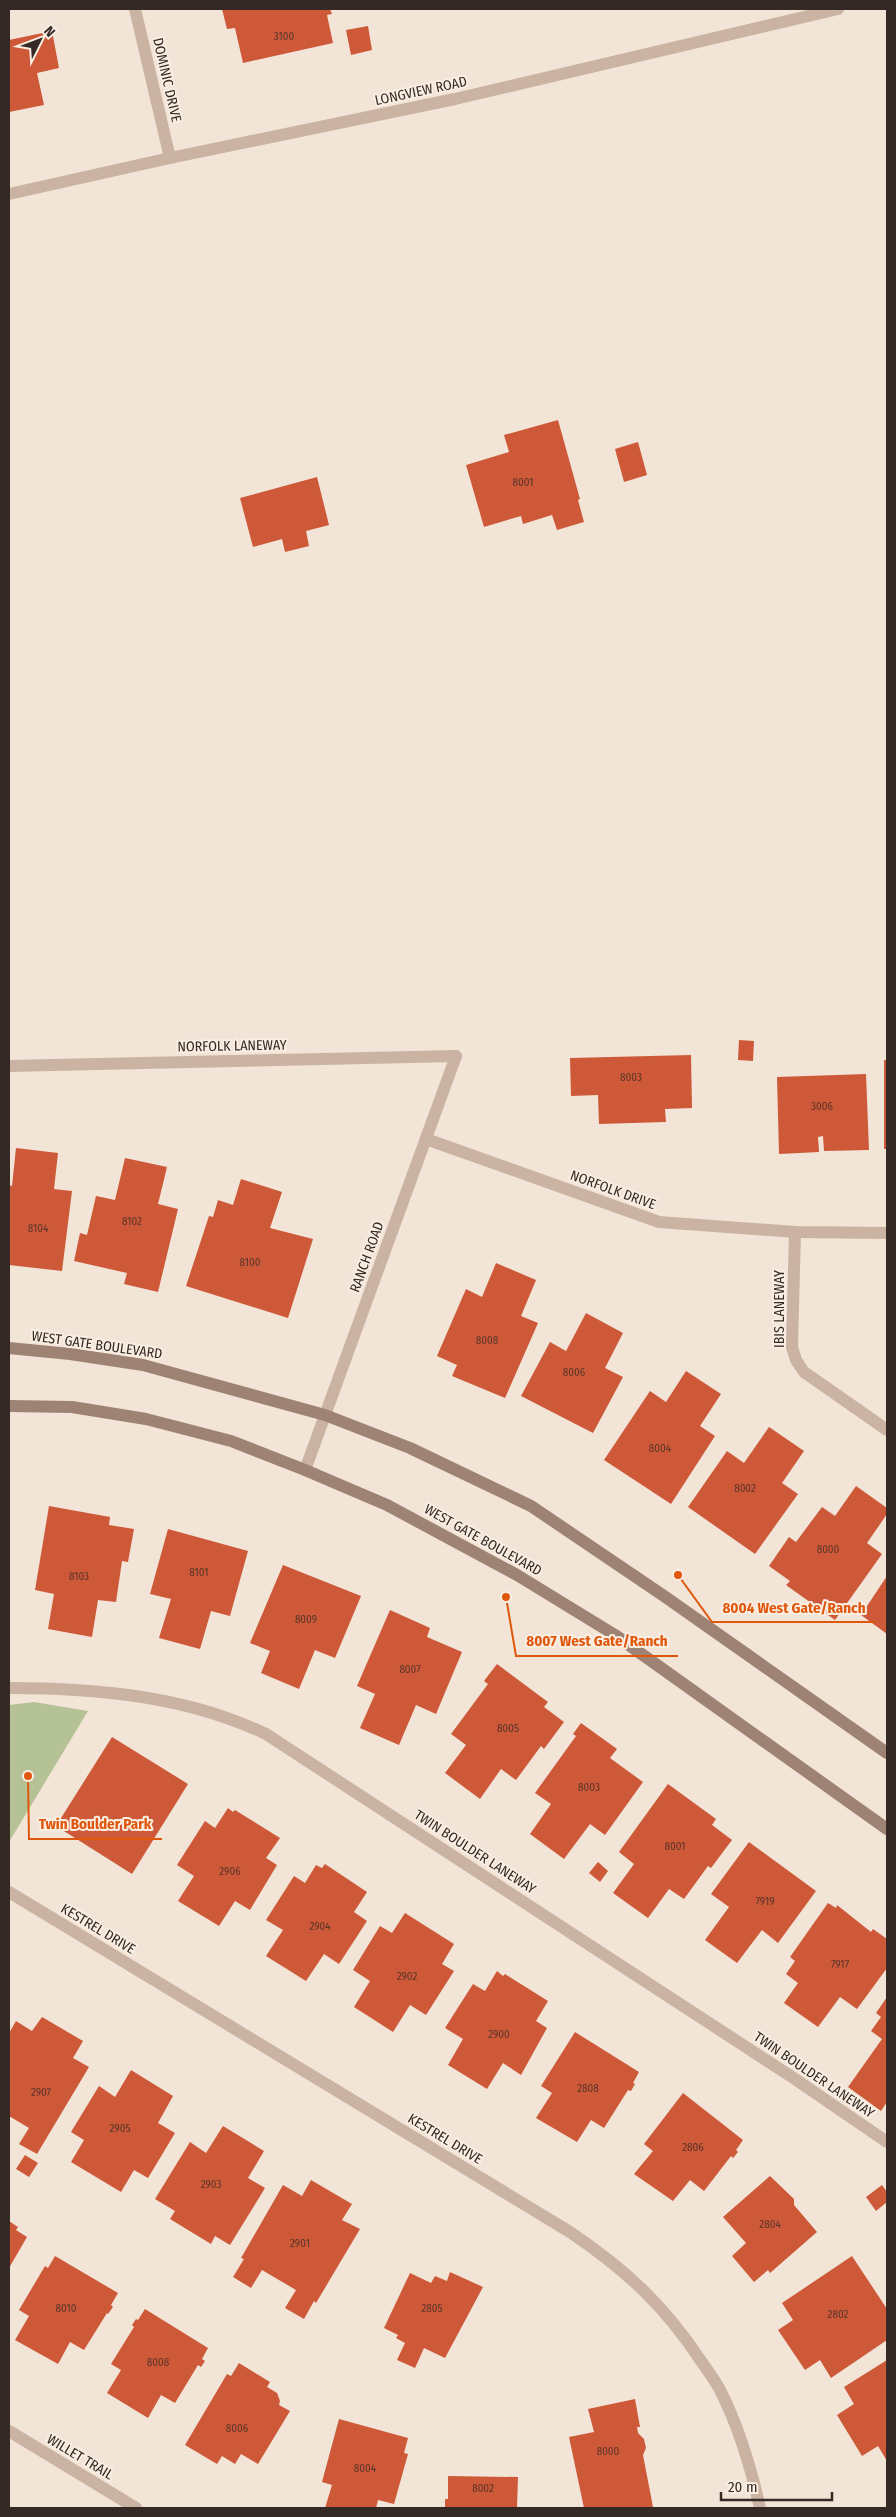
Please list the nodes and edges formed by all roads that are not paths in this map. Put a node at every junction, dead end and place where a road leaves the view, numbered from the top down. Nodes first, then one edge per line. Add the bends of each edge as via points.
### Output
1 (135, 9) edge
2 (838, 9) edge
3 (170, 158) junction
4 (9, 194) edge
5 (456, 1056) joint
6 (9, 1066) edge
7 (426, 1139) junction
8 (794, 1232) junction
9 (887, 1234) edge
10 (9, 1348) edge
11 (9, 1406) edge
12 (325, 1415) junction
13 (887, 1430) edge
14 (305, 1470) junction
15 (9, 1688) edge
16 (887, 1753) edge
17 (887, 1829) edge
18 (9, 1892) edge
19 (887, 2142) edge
20 (9, 2431) edge
21 (136, 2508) edge
22 (760, 2508) edge

1 - 3 street, DOMINIC DRIVE
2 - 3 street, LONGVIEW ROAD via 456,100
3 - 4 street, LONGVIEW ROAD
5 - 6 street, NORFOLK LANEWAY
5 - 7 street, RANCH ROAD
7 - 8 street, NORFOLK DRIVE via 658,1222
7 - 12 street, RANCH ROAD
8 - 9 street, NORFOLK DRIVE
8 - 13 street, IBIS LANEWAY via 792,1347 796,1360 804,1372
10 - 12 main road, WEST GATE BOULEVARD via 143,1364
11 - 14 main road, WEST GATE BOULEVARD via 72,1407 146,1419 231,1441
12 - 14 street, RANCH ROAD
12 - 16 main road, WEST GATE BOULEVARD via 410,1448 531,1506
14 - 17 main road, WEST GATE BOULEVARD via 387,1505 517,1575 615,1635
15 - 19 street, TWIN BOULDER LANEWAY via 68,1688 136,1696 201,1708 266,1734
18 - 22 street, KESTREL DRIVE via 570,2232 637,2282 688,2342 720,2389 751,2468
20 - 21 street, WILLET TRAIL

